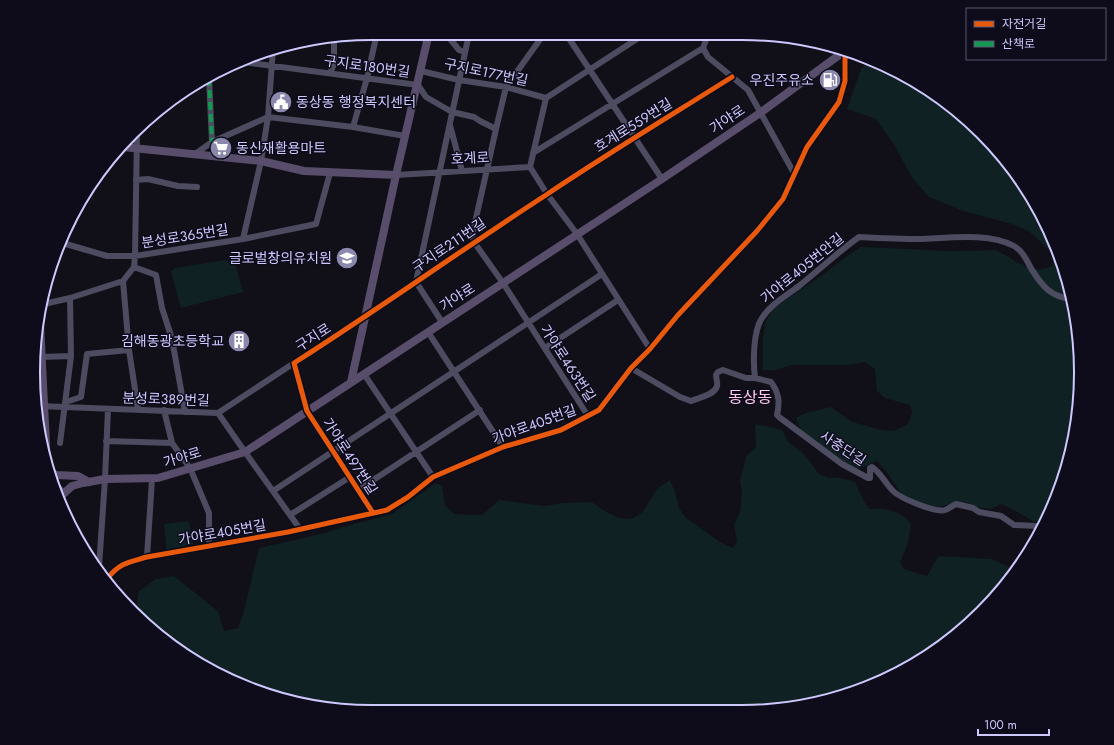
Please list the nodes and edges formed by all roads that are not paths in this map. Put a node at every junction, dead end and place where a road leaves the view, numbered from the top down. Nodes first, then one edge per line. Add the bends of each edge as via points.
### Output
1 (375, 40) edge
2 (428, 40) edge
3 (451, 40) edge
4 (468, 40) edge
5 (540, 40) edge
6 (570, 40) edge
7 (635, 40) edge
8 (706, 40) edge
9 (334, 43) edge
10 (703, 48) junction
11 (465, 52) junction
12 (840, 55) edge
13 (273, 56) edge
14 (843, 56) edge
15 (251, 63) edge
16 (272, 66) junction
17 (589, 70) junction
18 (421, 71) junction
19 (330, 74) junction
20 (732, 77) junction
21 (367, 78) junction
22 (459, 80) junction
23 (209, 83) edge
24 (418, 86) junction
25 (506, 87) junction
26 (546, 98) junction
27 (612, 104) junction
28 (452, 112) junction
29 (760, 113) junction
30 (268, 118) junction
31 (449, 124) junction
32 (352, 127) junction
33 (496, 129) junction
34 (405, 136) junction
35 (137, 137) edge
36 (635, 138) junction
37 (212, 142) junction
38 (128, 147) edge
39 (137, 148) junction
40 (533, 153) junction
41 (195, 154) junction
42 (261, 161) junction
43 (530, 167) junction
44 (486, 170) junction
45 (462, 171) junction
46 (330, 173) junction
47 (439, 173) junction
48 (396, 175) junction
49 (795, 175) junction
50 (662, 179) junction
51 (136, 180) junction
52 (197, 187) dead end
53 (547, 194) junction
54 (577, 234) junction
55 (243, 239) junction
56 (474, 242) junction
57 (66, 244) edge
58 (135, 256) junction
59 (134, 266) junction
60 (602, 274) junction
61 (124, 281) junction
62 (416, 282) junction
63 (503, 283) junction
64 (70, 298) junction
65 (1066, 298) edge
66 (618, 300) junction
67 (47, 303) edge
68 (365, 318) junction
69 (442, 322) junction
70 (527, 323) junction
71 (428, 332) junction
72 (545, 348) junction
73 (650, 349) junction
74 (129, 350) junction
75 (41, 353) edge
76 (72, 356) junction
77 (41, 357) junction
78 (294, 364) junction
79 (631, 368) junction
80 (454, 372) junction
81 (364, 374) junction
82 (755, 378) junction
83 (351, 382) junction
84 (42, 405) edge
85 (65, 405) junction
86 (42, 406) edge
87 (108, 409) junction
88 (138, 409) junction
89 (164, 410) junction
90 (480, 410) junction
91 (307, 411) junction
92 (185, 412) junction
93 (218, 413) junction
94 (391, 414) junction
95 (588, 416) junction
96 (106, 441) junction
97 (60, 443) dead end
98 (172, 443) junction
99 (504, 447) junction
100 (245, 452) junction
101 (333, 452) junction
102 (417, 452) junction
103 (190, 468) junction
104 (56, 474) edge
105 (350, 477) junction
106 (433, 477) junction
107 (105, 479) junction
108 (152, 479) junction
109 (89, 482) junction
110 (358, 490) junction
111 (273, 491) junction
112 (63, 495) edge
113 (373, 513) junction
114 (290, 515) junction
115 (1036, 526) edge
116 (300, 530) junction
117 (209, 547) junction
118 (147, 557) junction
119 (99, 562) edge
120 (109, 576) edge

1 - 21 street
2 - 18 main road
3 - 11 street via 459,50
4 - 11 street, 구지로211번길
5 - 25 street
6 - 17 street
7 - 17 street
8 - 10 street
9 - 19 street via 334,64
10 - 20 street via 708,58
10 - 27 street
11 - 22 street, 구지로211번길
12 - 29 main road, 가야로
13 - 16 street
14 - 49 street, 가야로405번길 via 845,81 839,102 807,147
15 - 16 street, 구지로180번길
16 - 19 street, 구지로180번길
16 - 30 street
17 - 26 street
17 - 27 street
18 - 22 street, 구지로177번길
18 - 24 main road
19 - 21 street, 구지로180번길
20 - 29 street via 748,90
20 - 36 street, 호계로559번길
21 - 24 street, 구지로180번길
21 - 32 street
22 - 25 street, 구지로177번길
22 - 28 street, 구지로211번길
23 - 37 street
24 - 28 street via 426,97
24 - 34 main road
25 - 26 street, 구지로177번길
25 - 33 street, 구지로211번길
26 - 40 street
27 - 36 street
27 - 40 street
28 - 31 street, 구지로211번길
28 - 33 street via 474,117
29 - 49 street
29 - 50 main road, 가야로
30 - 32 street
30 - 37 street
30 - 42 street
31 - 45 street
31 - 47 street, 구지로211번길
32 - 34 street
33 - 44 street, 구지로211번길
34 - 48 main road
35 - 39 street
36 - 50 street
36 - 53 street, 호계로559번길
37 - 41 street
38 - 39 main road, 호계로
39 - 41 main road, 호계로
39 - 51 street
40 - 43 street
41 - 42 main road, 호계로
42 - 46 main road, 호계로 via 304,171
42 - 55 street
43 - 44 street, 호계로
43 - 53 street
44 - 45 street, 호계로
44 - 56 street, 구지로211번길 via 472,236
45 - 47 street, 호계로
46 - 48 main road, 호계로
46 - 55 street, 분성로365번길 via 316,224
47 - 48 street, 호계로
47 - 62 street, 구지로211번길
48 - 68 main road
49 - 73 street, 가야로405번길 via 783,199 757,231 678,315
50 - 54 main road, 가야로
51 - 52 street via 148,179 178,186
51 - 58 street
53 - 54 street
53 - 56 street, 구지로211번길
54 - 60 street
54 - 63 main road, 가야로
55 - 58 street, 분성로365번길
56 - 62 street, 구지로211번길
56 - 63 street, 구지로211번길
57 - 58 street, 분성로365번길 via 108,256
58 - 59 street
59 - 61 street
59 - 92 street via 156,275 162,308 172,339
60 - 66 street
60 - 70 street
61 - 64 street
61 - 74 street
62 - 68 street, 구지로211번길
62 - 69 street, 구지로211번길
63 - 69 main road, 가야로
63 - 70 street, 가야로463번길
64 - 67 street
64 - 76 street
65 - 82 street, 가야로405번안길 via 1048,291 1021,252 1004,242 982,238 859,237 780,299 761,319 755,342
66 - 72 street
66 - 73 street
68 - 78 street, 구지로
68 - 83 main road
69 - 71 main road, 가야로
70 - 72 street, 가야로463번길
70 - 80 street, 가야로463번길
71 - 80 street
71 - 81 main road, 가야로
72 - 95 street, 가야로463번길
73 - 79 street, 가야로405번길
74 - 85 street via 87,354 81,397
74 - 88 street
75 - 77 main road
76 - 77 street
76 - 85 street
77 - 84 main road
78 - 91 street, 구지로
78 - 93 street
79 - 82 street via 691,401 711,393 717,386 716,375 723,370 746,378
79 - 95 street, 가야로405번길 via 599,410
80 - 90 street
80 - 94 street, 가야로463번길
81 - 83 main road, 가야로
81 - 94 street
82 - 115 street, 사충단길 via 771,382 777,390 779,417 842,464 868,478 871,476 870,468 874,468 899,496 939,510 956,504 1001,516 1014,525
83 - 91 main road, 가야로
85 - 86 street, 분성로389번길
85 - 87 street, 분성로389번길
85 - 97 street
87 - 88 street, 분성로389번길
87 - 96 street
88 - 89 street, 분성로389번길
89 - 92 street, 분성로389번길
89 - 98 street
90 - 99 street
90 - 102 street
91 - 100 main road, 가야로
91 - 101 street, 가야로497번길
92 - 93 street, 분성로389번길
93 - 100 street, 분성로389번길
94 - 101 street, 가야로497번길
94 - 102 street
95 - 99 street, 가야로405번길 via 561,430
96 - 98 street
96 - 107 street
98 - 103 street
99 - 106 street, 가야로405번길
100 - 103 main road, 가야로
100 - 111 street, 분성로389번길
101 - 105 street, 가야로497번길
101 - 111 street, 가야로497번길
102 - 106 street
102 - 110 street
103 - 108 main road, 가야로
103 - 117 street via 209,513
104 - 109 main road via 78,476
105 - 110 street, 가야로497번길
105 - 114 street, 가야로497번길
106 - 113 street, 가야로405번길 via 387,510
107 - 108 main road, 가야로
107 - 109 main road, 가야로
107 - 119 street
108 - 118 street
109 - 112 main road, 가야로 via 72,486
110 - 113 street, 가야로497번길
111 - 114 street, 분성로389번길
113 - 116 street, 가야로405번길
114 - 116 street, 분성로389번길
116 - 117 street, 가야로405번길
117 - 118 street, 가야로405번길
118 - 120 street, 가야로405번길 via 125,563 113,570

